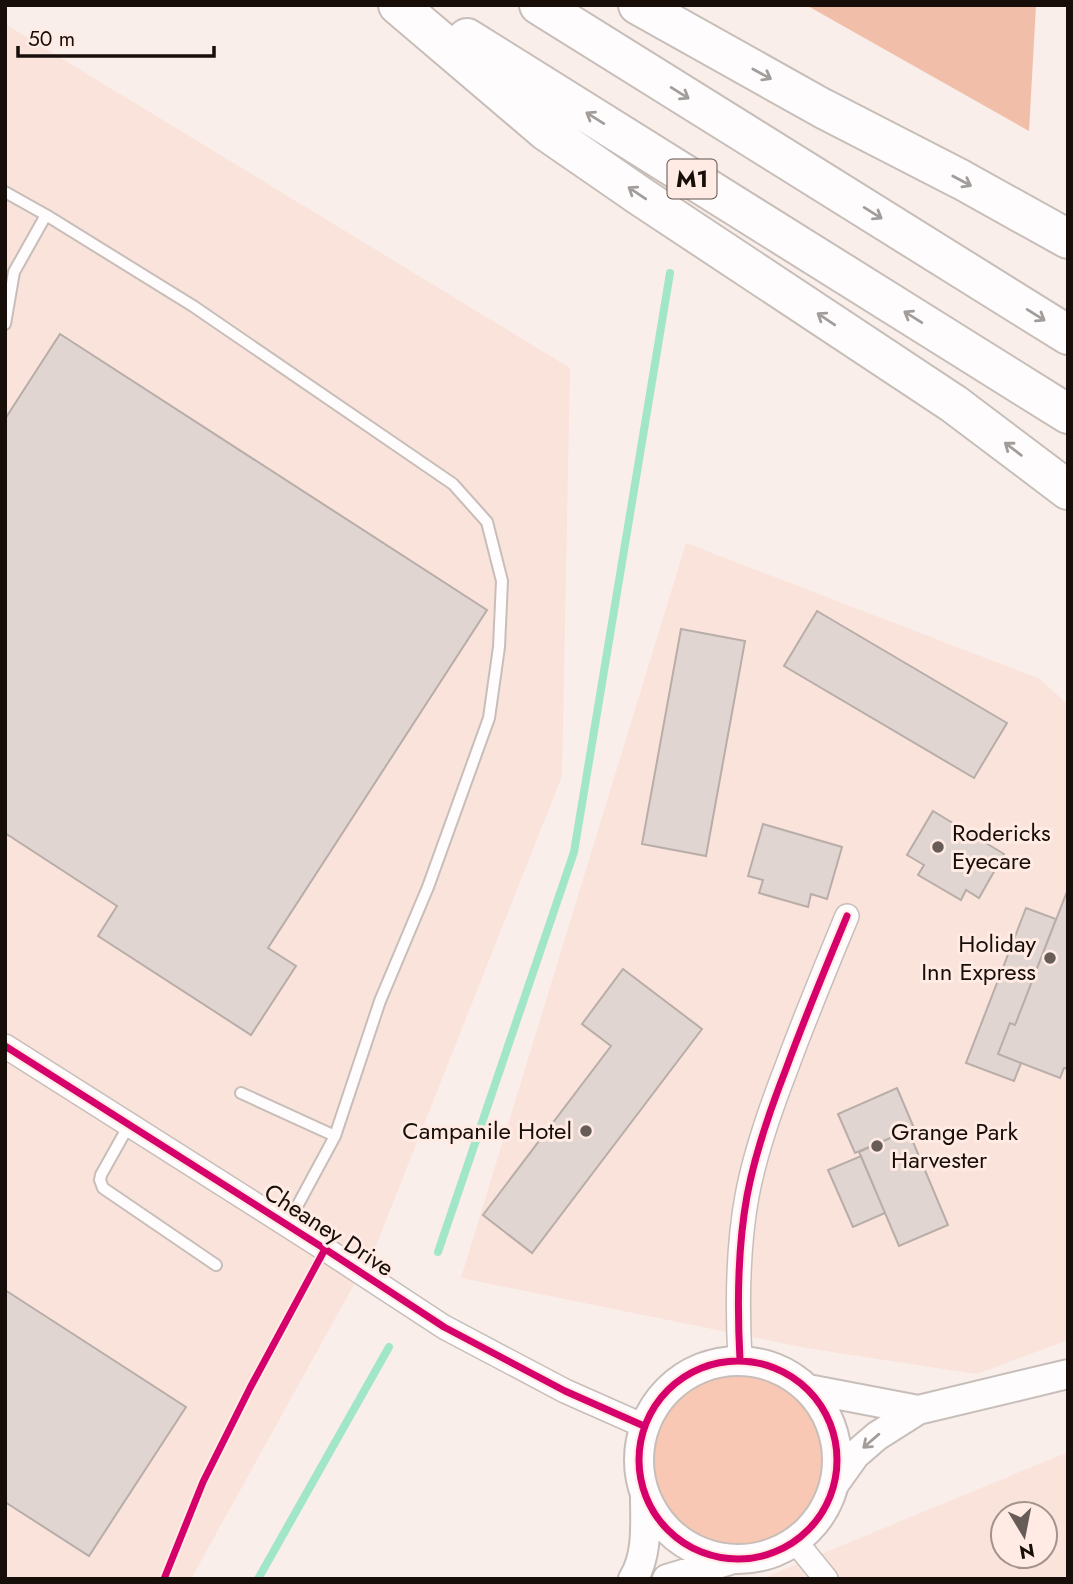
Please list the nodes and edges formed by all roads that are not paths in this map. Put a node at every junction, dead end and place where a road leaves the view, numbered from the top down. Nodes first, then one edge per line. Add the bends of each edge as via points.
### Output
1 (398, 5) edge
2 (414, 5) edge
3 (539, 5) edge
4 (638, 5) edge
5 (5, 192) edge
6 (46, 215) junction
7 (1068, 239) edge
8 (5, 324) edge
9 (1068, 335) edge
10 (1068, 414) edge
11 (1068, 489) edge
12 (847, 916) dead end
13 (5, 1046) edge
14 (241, 1093) dead end
15 (130, 1125) junction
16 (335, 1136) junction
17 (287, 1225) junction
18 (216, 1265) dead end
19 (740, 1360) junction
20 (1068, 1374) edge
21 (808, 1389) junction
22 (918, 1410) junction
23 (644, 1426) junction
24 (835, 1483) junction
25 (645, 1498) junction
26 (795, 1541) junction
27 (730, 1560) junction
28 (634, 1579) edge
29 (667, 1579) edge
30 (826, 1579) edge

11 -> 1 highway via 954,404 546,131
10 -> 2 highway, M1
3 -> 9 highway
4 -> 7 highway
5 - 6 lane
6 - 8 lane via 14,272
6 - 16 lane via 193,306 453,484 487,522 502,581 489,718 428,887 380,1001
12 - 19 street via 775,1098 747,1194 739,1247
13 - 15 street, Cheaney Drive
14 - 16 lane
15 - 17 street, Cheaney Drive
15 - 18 lane via 101,1175 103,1188
16 - 17 lane
17 - 23 street, Cheaney Drive via 444,1327 565,1391
19 - 21 street via 769,1365
19 - 23 street via 709,1364 681,1377 659,1399
20 - 22 street
21 - 22 street
21 - 24 street via 832,1426 837,1447
22 -> 24 street via 855,1455
23 - 25 street via 638,1450
24 - 26 street via 824,1510
25 - 27 street via 675,1537 702,1553
25 - 28 street via 645,1545
26 - 27 street via 766,1555
26 - 30 street
27 - 29 street

